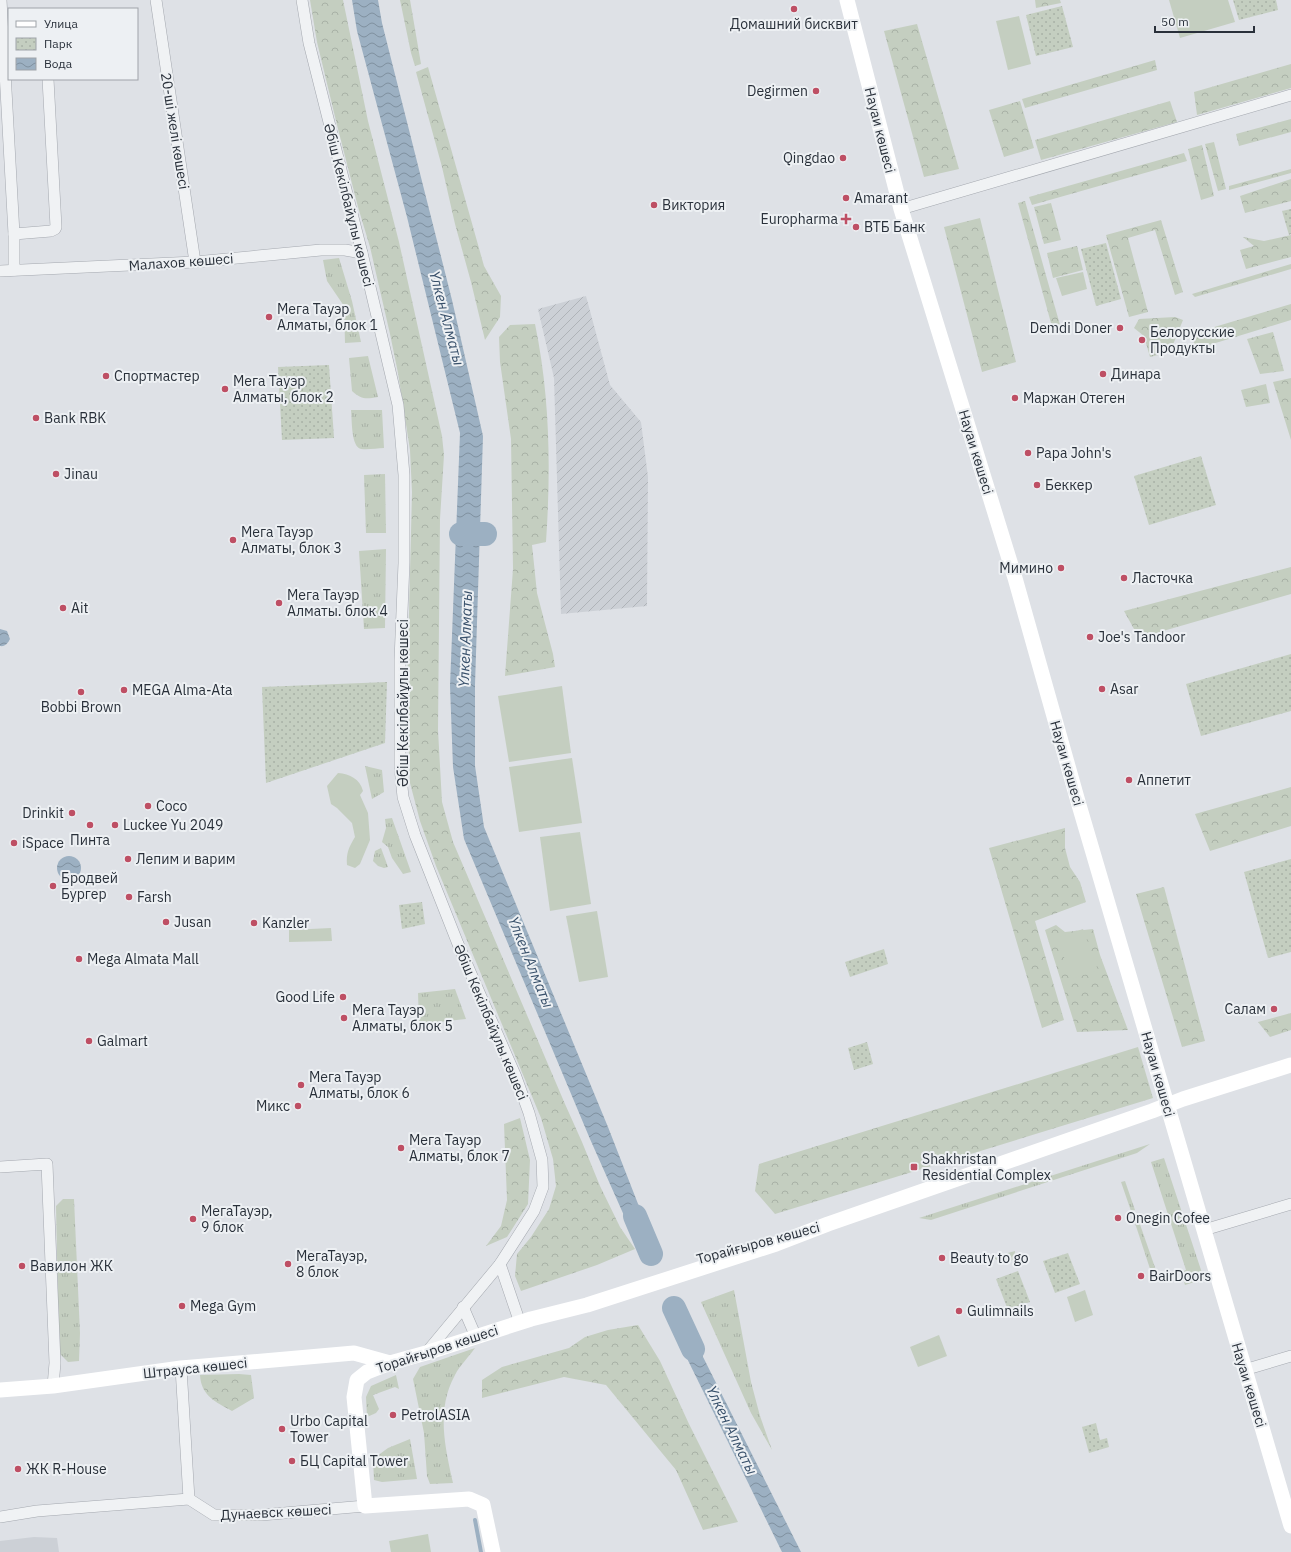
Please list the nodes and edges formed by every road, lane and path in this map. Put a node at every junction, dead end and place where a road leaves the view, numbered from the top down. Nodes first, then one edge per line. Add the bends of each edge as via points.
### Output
1 (1, 0) edge
2 (156, 0) edge
3 (302, 0) edge
4 (847, 0) edge
5 (1, 40) edge
6 (48, 80) edge
7 (1291, 95) edge
8 (900, 209) junction
9 (14, 234) junction
10 (362, 253) junction
11 (195, 262) junction
12 (14, 270) junction
13 (0, 271) edge
14 (1291, 1065) edge
15 (1166, 1104) junction
16 (0, 1167) edge
17 (1291, 1204) edge
18 (1204, 1230) junction
19 (500, 1264) junction
20 (463, 1307) junction
21 (525, 1321) junction
22 (476, 1336) junction
23 (426, 1354) junction
24 (1291, 1356) edge
25 (390, 1363) junction
26 (181, 1368) junction
27 (1244, 1370) junction
28 (53, 1386) junction
29 (0, 1390) edge
30 (1287, 1494) edge
31 (190, 1499) junction
32 (365, 1506) junction
33 (0, 1517) edge
34 (1291, 1526) edge
35 (494, 1552) edge

1 - 5 street
2 - 11 street, 20-ші желі көшесі
3 - 10 street, Әбіш Кекілбайұлы көшесі via 309,43
4 - 8 street, Науаи көшесі
5 - 9 street
6 - 9 street via 56,227 51,231
7 - 8 street
8 - 15 street, Науаи көшесі via 1015,578
9 - 12 street
10 - 11 street, Малахов көшесі via 321,250
10 - 19 street, Әбіш Кекілбайұлы көшесі via 398,405 404,475 400,660 400,767 403,797 415,835 458,944 516,1077 542,1160 542,1187 534,1211
11 - 12 street, Малахов көшесі
12 - 13 street, Малахов көшесі
14 - 15 street
15 - 18 street, Науаи көшесі
15 - 21 street, Торайғыров көшесі via 1147,1113 776,1244 723,1256
16 - 28 street via 47,1164
17 - 18 street
18 - 27 street, Науаи көшесі
19 - 20 street, Әбіш Кекілбайұлы көшесі
19 - 21 street
20 - 22 street
20 - 23 street, Әбіш Кекілбайұлы көшесі
21 - 22 street, Торайғыров көшесі
22 - 23 street, Торайғыров көшесі
23 - 25 street, Торайғыров көшесі
24 - 27 street
25 - 26 street, Штрауса көшесі via 354,1353
25 - 32 street, Торайғыров көшесі via 367,1372 358,1380 354,1397
26 - 28 street, Штрауса көшесі
26 - 31 street
27 - 30 street, Науаи көшесі
28 - 29 street, Штрауса көшесі
30 - 34 street, Науаи көшесі
31 - 32 street, Дунаевск көшесі via 214,1515 261,1515
31 - 33 street via 37,1511
32 - 35 street, Дунаевск көшесі via 469,1499 483,1505

